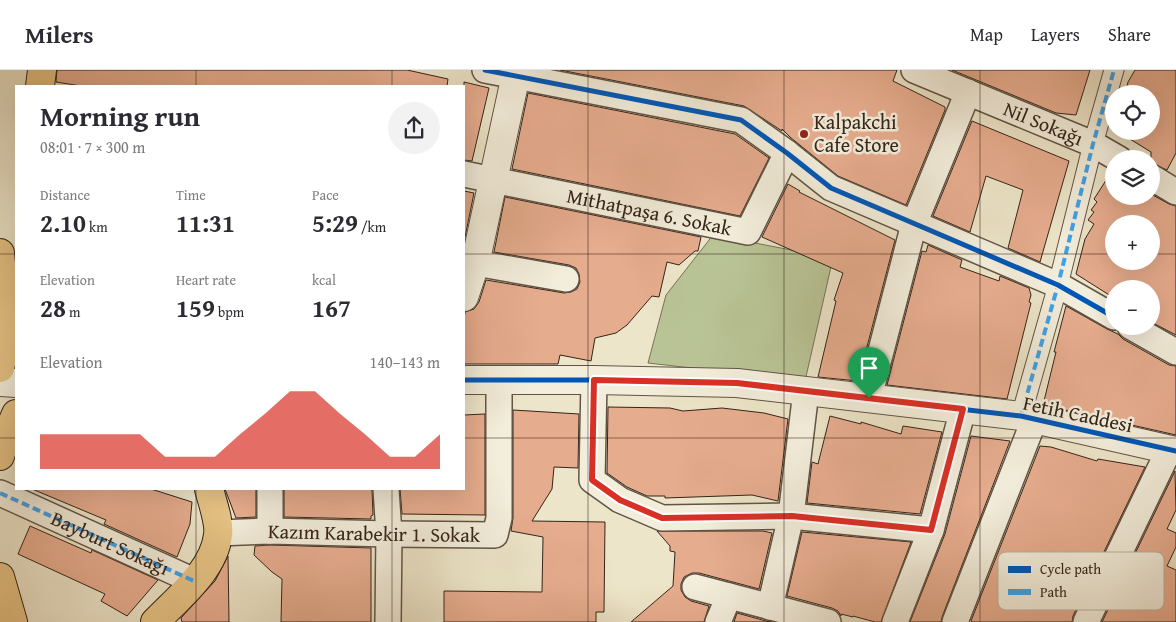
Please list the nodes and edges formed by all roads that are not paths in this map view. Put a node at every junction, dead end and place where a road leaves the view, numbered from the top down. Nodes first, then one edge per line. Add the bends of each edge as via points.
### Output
1 (42, 70) edge
2 (485, 70) edge
3 (914, 70) edge
4 (1114, 70) edge
5 (516, 73) edge
6 (40, 85) edge
7 (968, 92) junction
8 (1093, 144) junction
9 (1105, 151) edge
10 (786, 153) junction
11 (465, 174) edge
12 (493, 180) junction
13 (1160, 182) edge
14 (1176, 192) edge
15 (914, 224) junction
16 (469, 263) edge
17 (1, 269) edge
18 (566, 278) dead end
19 (1058, 285) junction
20 (465, 290) edge
21 (1105, 312) edge
22 (1146, 335) edge
23 (1176, 352) edge
24 (0, 368) edge
25 (499, 379) junction
26 (465, 380) edge
27 (594, 380) junction
28 (0, 382) edge
29 (15, 383) edge
30 (806, 391) junction
31 (869, 398) junction
32 (963, 409) junction
33 (15, 416) edge
34 (1028, 417) junction
35 (1173, 451) edge
36 (0, 456) edge
37 (209, 490) edge
38 (270, 490) edge
39 (386, 490) edge
40 (0, 493) edge
41 (792, 516) junction
42 (931, 530) junction
43 (270, 531) junction
44 (218, 534) junction
45 (389, 534) junction
46 (1122, 552) edge
47 (0, 577) edge
48 (194, 580) junction
49 (694, 587) dead end
50 (729, 596) junction
51 (770, 607) junction
52 (1092, 610) edge
53 (13, 622) edge
54 (155, 622) edge
55 (388, 622) edge
56 (718, 622) edge
57 (828, 622) edge
58 (895, 622) edge
59 (955, 622) edge
60 (1086, 622) edge

1 - 6 main road
2 - 5 street
3 - 7 street, Nil Sokağı
4 - 8 street
5 - 10 street via 741,120
5 - 12 street
7 - 8 street, Nil Sokağı
7 - 15 street
8 - 9 street, Nil Sokağı
8 - 19 street
10 - 12 street, Mithatpaşa 6. Sokak via 748,232
10 - 15 street via 831,188
11 - 12 street, Mithatpaşa 6. Sokak
12 - 16 street
13 - 14 street
15 - 19 street
15 - 31 street
16 - 18 street
16 - 20 street
17 - 24 main road via 4,343
19 - 21 street
19 - 34 street
22 - 23 street
25 - 26 street, Fetih Caddesi
25 - 27 street, Fetih Caddesi
25 - 45 street, Kazım Karabekir 1. Sokak via 499,518 495,534
27 - 30 street, Fetih Caddesi via 737,383
27 - 41 street via 592,480 620,500 662,518
28 - 29 street
30 - 31 street, Fetih Caddesi
30 - 41 street
31 - 32 street, Fetih Caddesi
32 - 34 street, Fetih Caddesi
32 - 42 street
33 - 36 main road
34 - 35 street, Fetih Caddesi
34 - 59 street
35 - 46 street
37 - 44 main road
38 - 43 street
39 - 45 street
40 - 48 street, Bayburt Sokağı
41 - 42 street
41 - 51 street
42 - 58 street
43 - 44 street, Kazım Karabekir 1. Sokak
43 - 45 street, Kazım Karabekir 1. Sokak
44 - 48 main road via 213,551
45 - 55 street
47 - 53 main road
48 - 54 main road
49 - 50 street
50 - 51 street
50 - 56 street
51 - 57 street
52 - 60 street

